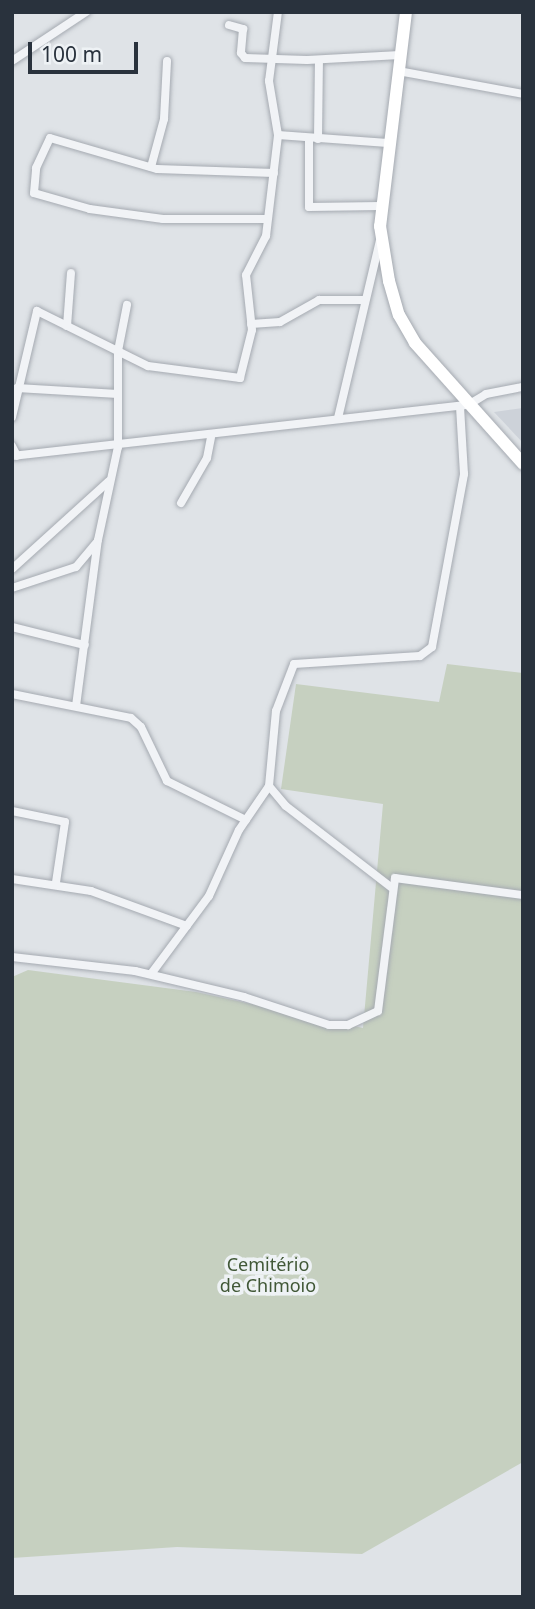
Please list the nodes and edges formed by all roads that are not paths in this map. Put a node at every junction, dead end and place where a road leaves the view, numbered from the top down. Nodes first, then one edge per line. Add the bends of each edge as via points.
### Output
1 (86, 12) edge
2 (278, 12) edge
3 (406, 12) edge
4 (229, 25) dead end
5 (400, 55) junction
6 (271, 60) junction
7 (319, 60) junction
8 (12, 61) edge
9 (167, 61) dead end
10 (398, 71) junction
11 (523, 94) edge
12 (278, 135) junction
13 (309, 138) junction
14 (318, 139) junction
15 (387, 143) junction
16 (151, 167) junction
17 (274, 173) junction
18 (381, 206) junction
19 (265, 219) junction
20 (380, 239) junction
21 (71, 273) dead end
22 (363, 300) junction
23 (127, 305) dead end
24 (251, 324) junction
25 (67, 326) junction
26 (118, 351) junction
27 (523, 387) edge
28 (18, 388) junction
29 (118, 394) junction
30 (464, 406) junction
31 (12, 417) edge
32 (338, 418) junction
33 (211, 437) junction
34 (12, 446) edge
35 (118, 447) junction
36 (15, 456) edge
37 (523, 464) edge
38 (109, 481) junction
39 (181, 503) dead end
40 (98, 540) junction
41 (12, 569) edge
42 (12, 588) edge
43 (12, 627) edge
44 (85, 645) junction
45 (12, 694) edge
46 (76, 706) junction
47 (269, 786) junction
48 (12, 811) edge
49 (246, 820) junction
50 (12, 879) edge
51 (56, 883) junction
52 (391, 888) junction
53 (523, 895) edge
54 (187, 926) junction
55 (12, 957) edge
56 (151, 974) junction

1 - 8 street
2 - 6 street
3 - 5 street
4 - 6 street via 243,29 242,56
5 - 7 street
5 - 10 street
6 - 7 street
6 - 12 street
7 - 14 street
9 - 16 street via 164,119
10 - 11 street
10 - 15 street
12 - 13 street
12 - 17 street
13 - 14 street
13 - 18 street via 309,207
14 - 15 street
15 - 18 street
16 - 17 street
16 - 19 street via 50,138 36,168 33,191 128,216
17 - 19 street
18 - 20 street
19 - 24 street via 266,236 246,275
20 - 22 street
20 - 30 street via 403,322
21 - 25 street
22 - 24 street via 318,300 280,322
22 - 32 street
23 - 26 street
24 - 26 street via 236,380 148,366
25 - 26 street
25 - 28 street via 41,311 35,314
26 - 29 street
27 - 30 street via 486,394
28 - 29 street
28 - 31 street
29 - 35 street
30 - 32 street
30 - 37 street
30 - 47 street via 464,474 432,647 420,656 294,664 276,710
32 - 33 street
33 - 35 street
33 - 39 street via 207,458
34 - 36 street
35 - 36 street
35 - 38 street
38 - 40 street
38 - 41 street
40 - 42 street via 76,567
40 - 44 street
43 - 44 street
44 - 46 street
45 - 46 street
46 - 49 street via 137,721 167,780
47 - 49 street
47 - 52 street via 286,806
48 - 51 street via 65,822
49 - 54 street via 209,896
50 - 51 street
51 - 54 street via 117,899
52 - 53 street via 401,876
52 - 56 street via 378,1011 357,1023 329,1025
54 - 56 street
55 - 56 street

